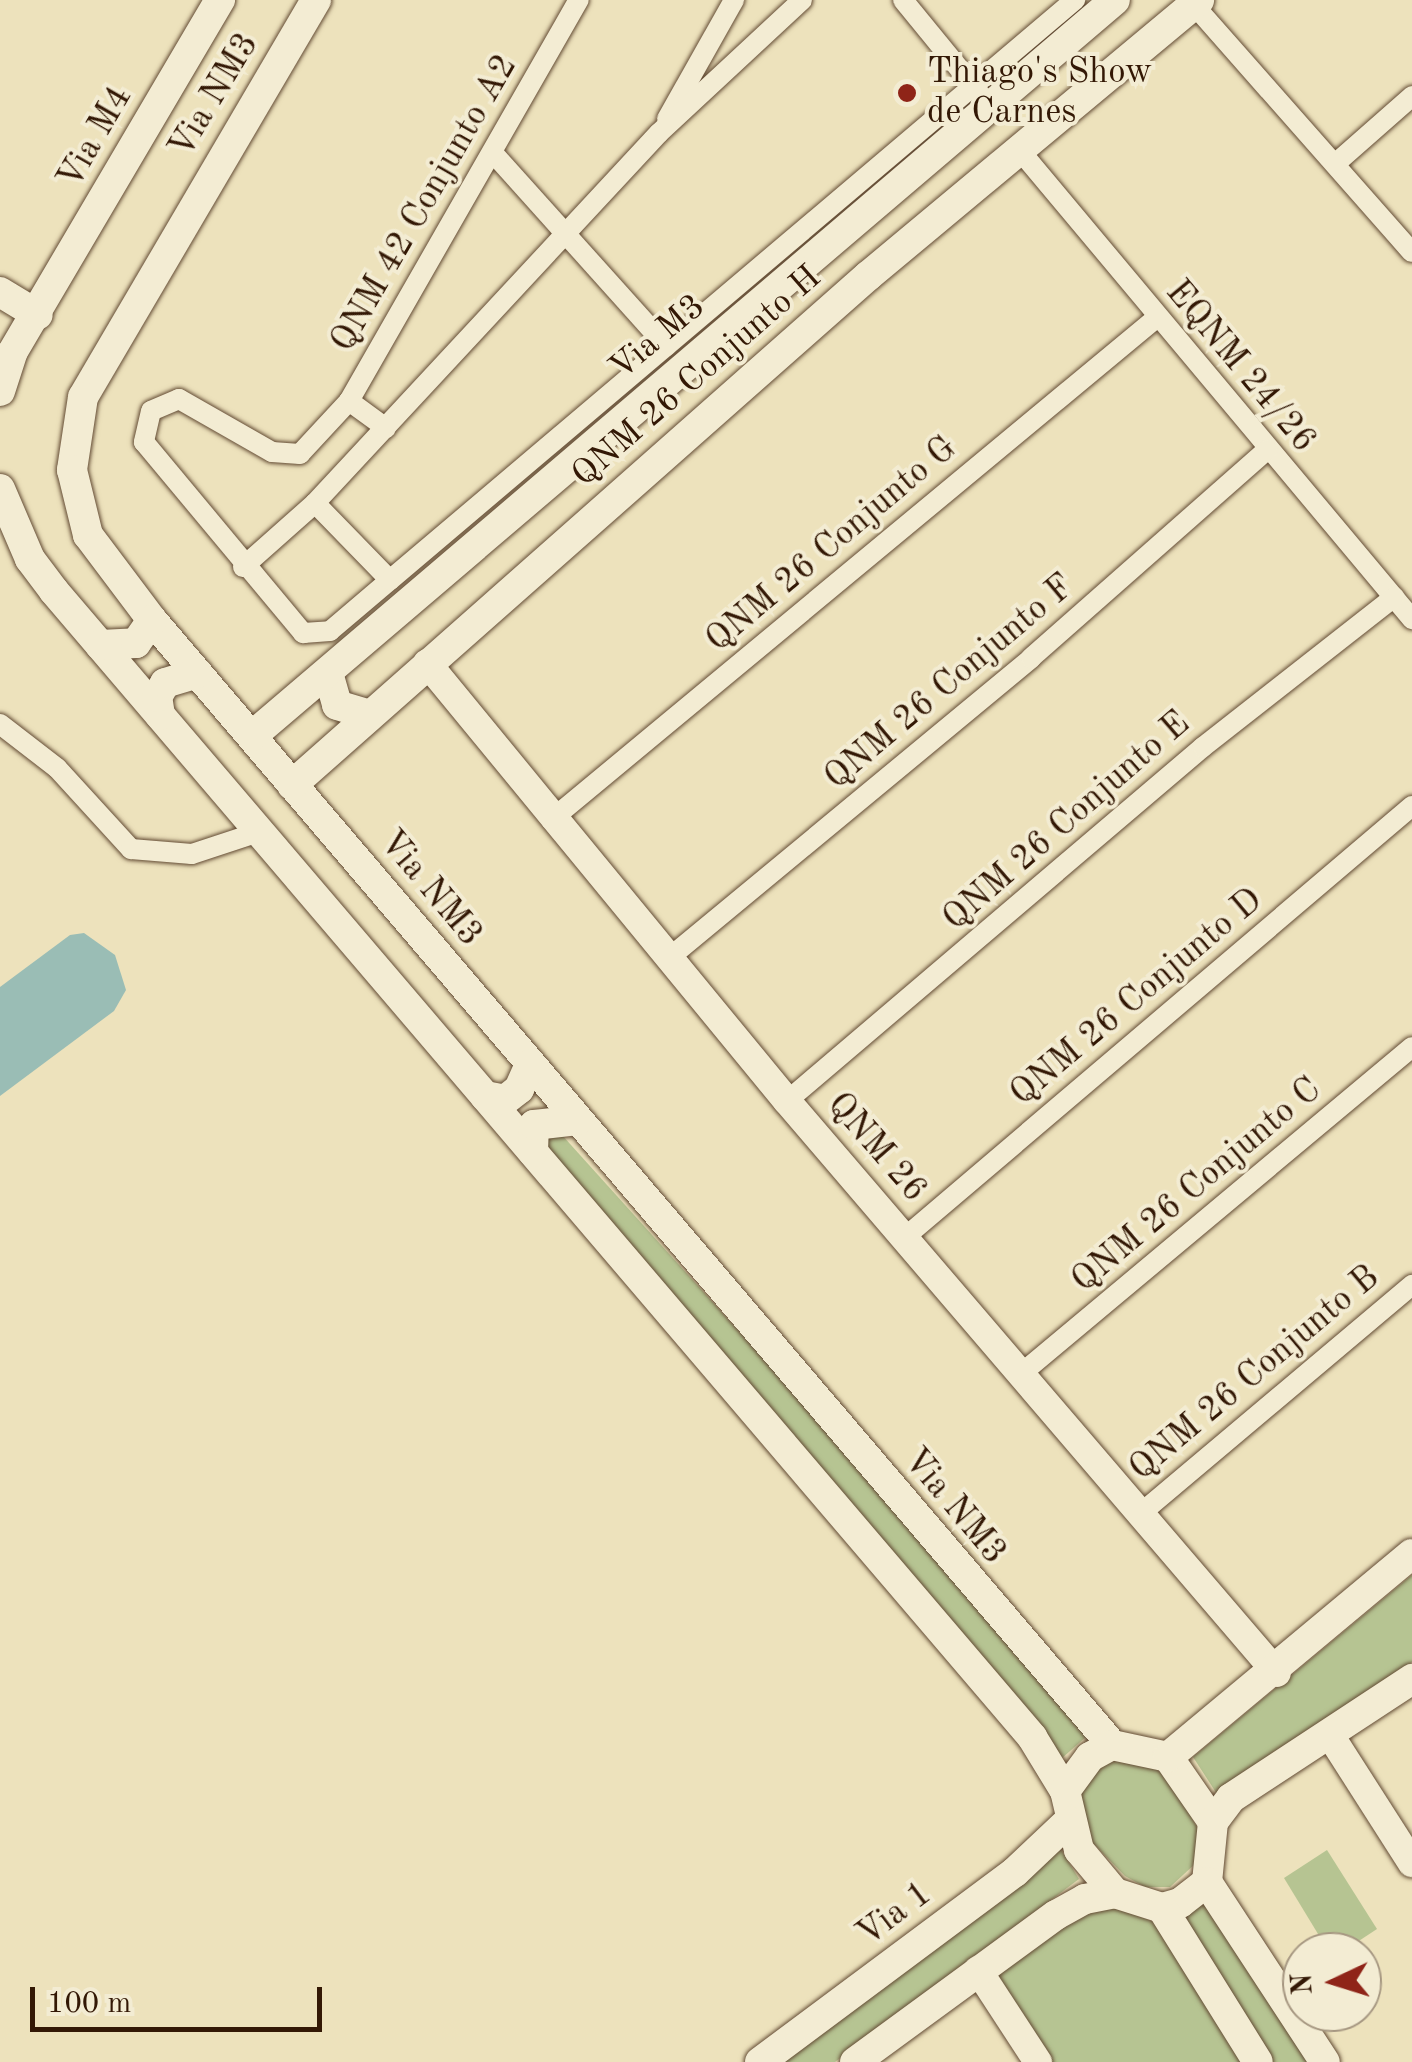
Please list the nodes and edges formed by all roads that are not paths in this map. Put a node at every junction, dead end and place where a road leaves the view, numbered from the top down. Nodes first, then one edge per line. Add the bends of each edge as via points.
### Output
1 (220, 0) edge
2 (316, 0) edge
3 (579, 0) edge
4 (734, 0) edge
5 (802, 0) edge
6 (903, 0) edge
7 (1075, 0) edge
8 (1115, 0) edge
9 (1197, 2) edge
10 (983, 96) junction
11 (1412, 96) edge
12 (659, 134) junction
13 (1022, 153) junction
14 (494, 154) junction
15 (1335, 164) junction
16 (566, 240) junction
17 (835, 240) junction
18 (1412, 252) edge
19 (868, 276) junction
20 (0, 292) edge
21 (38, 314) junction
22 (1155, 319) junction
23 (666, 346) junction
24 (6, 350) edge
25 (0, 391) edge
26 (349, 401) junction
27 (386, 428) junction
28 (1267, 450) junction
29 (0, 489) edge
30 (316, 503) junction
31 (243, 567) junction
32 (390, 580) junction
33 (1394, 597) junction
34 (1412, 619) edge
35 (152, 620) junction
36 (100, 644) junction
37 (427, 664) junction
38 (197, 673) junction
39 (328, 673) junction
40 (370, 714) junction
41 (160, 715) junction
42 (0, 724) edge
43 (252, 736) junction
44 (292, 784) junction
45 (1412, 806) edge
46 (551, 820) junction
47 (260, 832) junction
48 (669, 958) junction
49 (1412, 1047) edge
50 (530, 1064) junction
51 (485, 1096) junction
52 (786, 1101) junction
53 (578, 1120) junction
54 (532, 1152) junction
55 (904, 1238) junction
56 (1412, 1285) edge
57 (1022, 1373) junction
58 (1140, 1514) junction
59 (1412, 1554) edge
60 (1277, 1672) junction
61 (1412, 1679) edge
62 (1330, 1735) junction
63 (1112, 1745) junction
64 (1168, 1757) junction
65 (1067, 1806) junction
66 (1213, 1822) junction
67 (1412, 1863) edge
68 (1207, 1882) junction
69 (1116, 1893) junction
70 (1162, 1908) junction
71 (978, 1970) junction
72 (760, 2062) edge
73 (855, 2062) edge
74 (1038, 2062) edge
75 (1258, 2062) edge
76 (1325, 2062) edge

1 - 21 main road, Via M4
2 - 35 main road, Via NM3 via 105,354 76,416 72,470 88,535
3 - 14 street, QNM 42 Conjunto A2
4 - 12 street
5 - 12 street
6 - 10 street
7 - 10 street
8 - 10 main road, Via M3
9 - 13 main road
9 - 15 street
10 - 17 main road, Via M3
10 - 23 street
11 - 15 street
12 - 16 street
13 - 19 main road, QNM 26 Conjunto H
13 - 22 street, EQNM 24/26
14 - 16 street
14 - 26 street, QNM 42 Conjunto A2
15 - 18 street
16 - 23 street
16 - 27 street
17 - 19 main road via 836,269 852,278
17 - 39 main road, Via M3
19 - 37 main road, QNM 26 Conjunto H
20 - 21 main road
21 - 24 main road
22 - 28 street, EQNM 24/26
22 - 46 street, QNM 26 Conjunto G
23 - 32 street
24 - 25 main road
26 - 27 street, QNM 42 Conjunto A2
26 - 31 street via 308,449 290,456 272,452 192,402 178,399 152,411 144,442 152,458
27 - 30 street
28 - 33 street, EQNM 24/26
28 - 48 street, QNM 26 Conjunto F via 1016,671
29 - 36 main road via 30,559
30 - 31 street
30 - 32 street
31 - 32 street via 303,634 313,636 330,631
33 - 34 street, EQNM 24/26
33 - 52 street, QNM 26 Conjunto E via 1203,747
35 - 36 main road via 136,643
35 - 38 main road, Via NM3
36 - 41 main road
37 - 40 main road
37 - 46 street, QNM 26
38 - 41 main road via 165,684
38 - 43 main road, Via NM3
39 - 40 main road via 337,705
39 - 43 main road, Via M3
40 - 44 main road
41 - 47 main road
42 - 47 street via 56,768 131,849 192,854
43 - 44 main road, Via NM3
44 - 50 main road, Via NM3
45 - 55 street, QNM 26 Conjunto D
46 - 48 street, QNM 26
47 - 51 main road
48 - 52 street, QNM 26
49 - 57 street, QNM 26 Conjunto C
50 - 51 main road via 520,1089 505,1100
50 - 53 main road, Via NM3
51 - 54 main road
52 - 55 street, QNM 26
53 - 54 main road via 534,1124
53 - 63 main road, Via NM3
54 - 65 main road via 1032,1737
55 - 57 street, QNM 26
56 - 58 street, QNM 26 Conjunto B
57 - 58 street, QNM 26
58 - 60 street, QNM 26
59 - 60 main road
60 - 64 main road
61 - 62 main road
62 - 66 main road via 1231,1798
62 - 67 street
63 - 64 main road
63 - 65 main road via 1090,1757
64 - 66 main road
65 - 69 main road via 1086,1861
65 - 72 main road, Via 1 via 1015,1872
66 - 68 main road
68 - 70 main road
68 - 76 main road
69 - 70 main road
69 - 71 main road via 1084,1899
70 - 75 main road
71 - 73 main road
71 - 74 street

